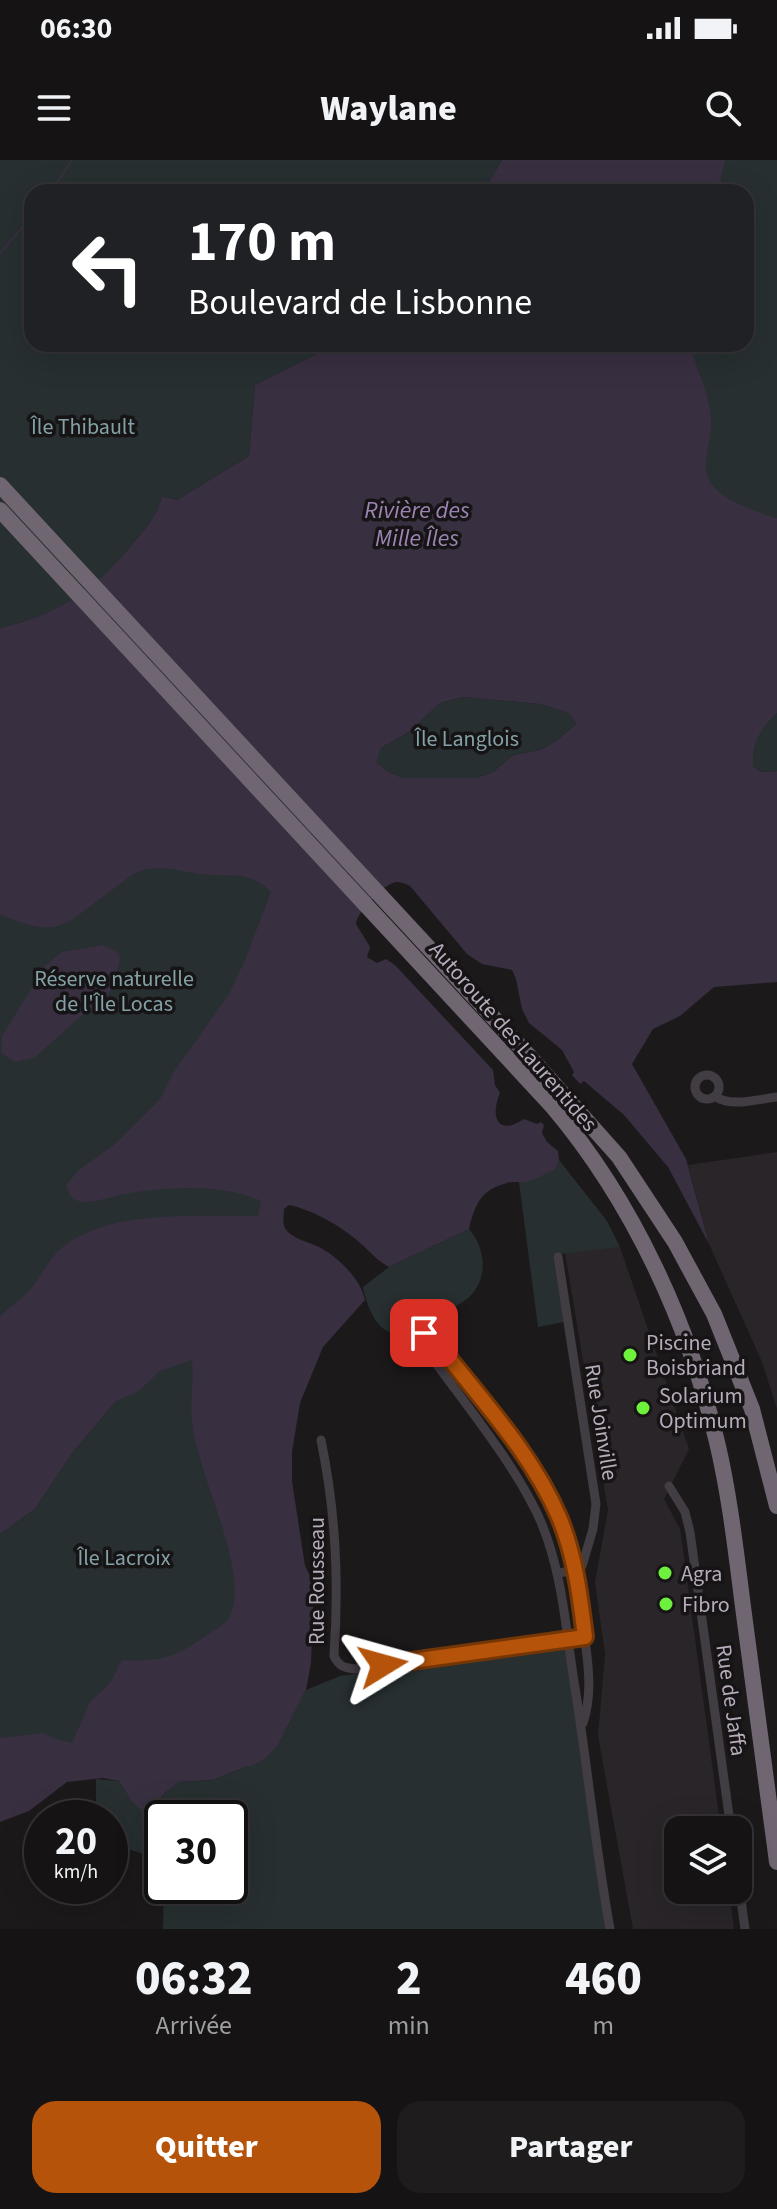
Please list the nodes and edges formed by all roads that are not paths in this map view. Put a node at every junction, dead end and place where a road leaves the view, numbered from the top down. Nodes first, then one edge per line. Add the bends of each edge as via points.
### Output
1 (0, 485) edge
2 (0, 510) edge
3 (383, 910) junction
4 (715, 1096) dead end
5 (777, 1097) edge
6 (558, 1257) dead end
7 (321, 1440) dead end
8 (523, 1454) junction
9 (510, 1468) junction
10 (669, 1486) dead end
11 (777, 1506) edge
12 (575, 1571) junction
13 (558, 1573) junction
14 (585, 1637) junction
15 (569, 1641) junction
16 (582, 1726) junction
17 (729, 1816) edge
18 (777, 1862) edge
19 (742, 1904) edge
20 (610, 1929) edge
21 (745, 1929) edge

1 - 3 highway, Autoroute des Laurentides
2 - 3 highway, Autoroute des Laurentides
3 - 11 highway, Autoroute des Laurentides via 597,1130 658,1214 731,1351
3 - 18 highway, Autoroute des Laurentides via 570,1128 628,1216 671,1303 705,1397 727,1494
4 - 5 street via 731,1102
6 - 12 street, Rue Joinville via 596,1504 582,1566
7 - 15 street, Rue Rousseau via 334,1509 338,1663 356,1669
8 - 9 street
8 - 9 street via 424,1333 430,1355
8 - 12 street via 559,1517
9 - 13 street via 539,1519
10 - 17 street, Rue de Jaffa via 690,1532
12 - 13 street
12 - 14 street
13 - 15 street
14 - 15 street, Rue Rousseau
14 - 16 street via 590,1672
15 - 16 street
16 - 20 street
19 - 21 street

